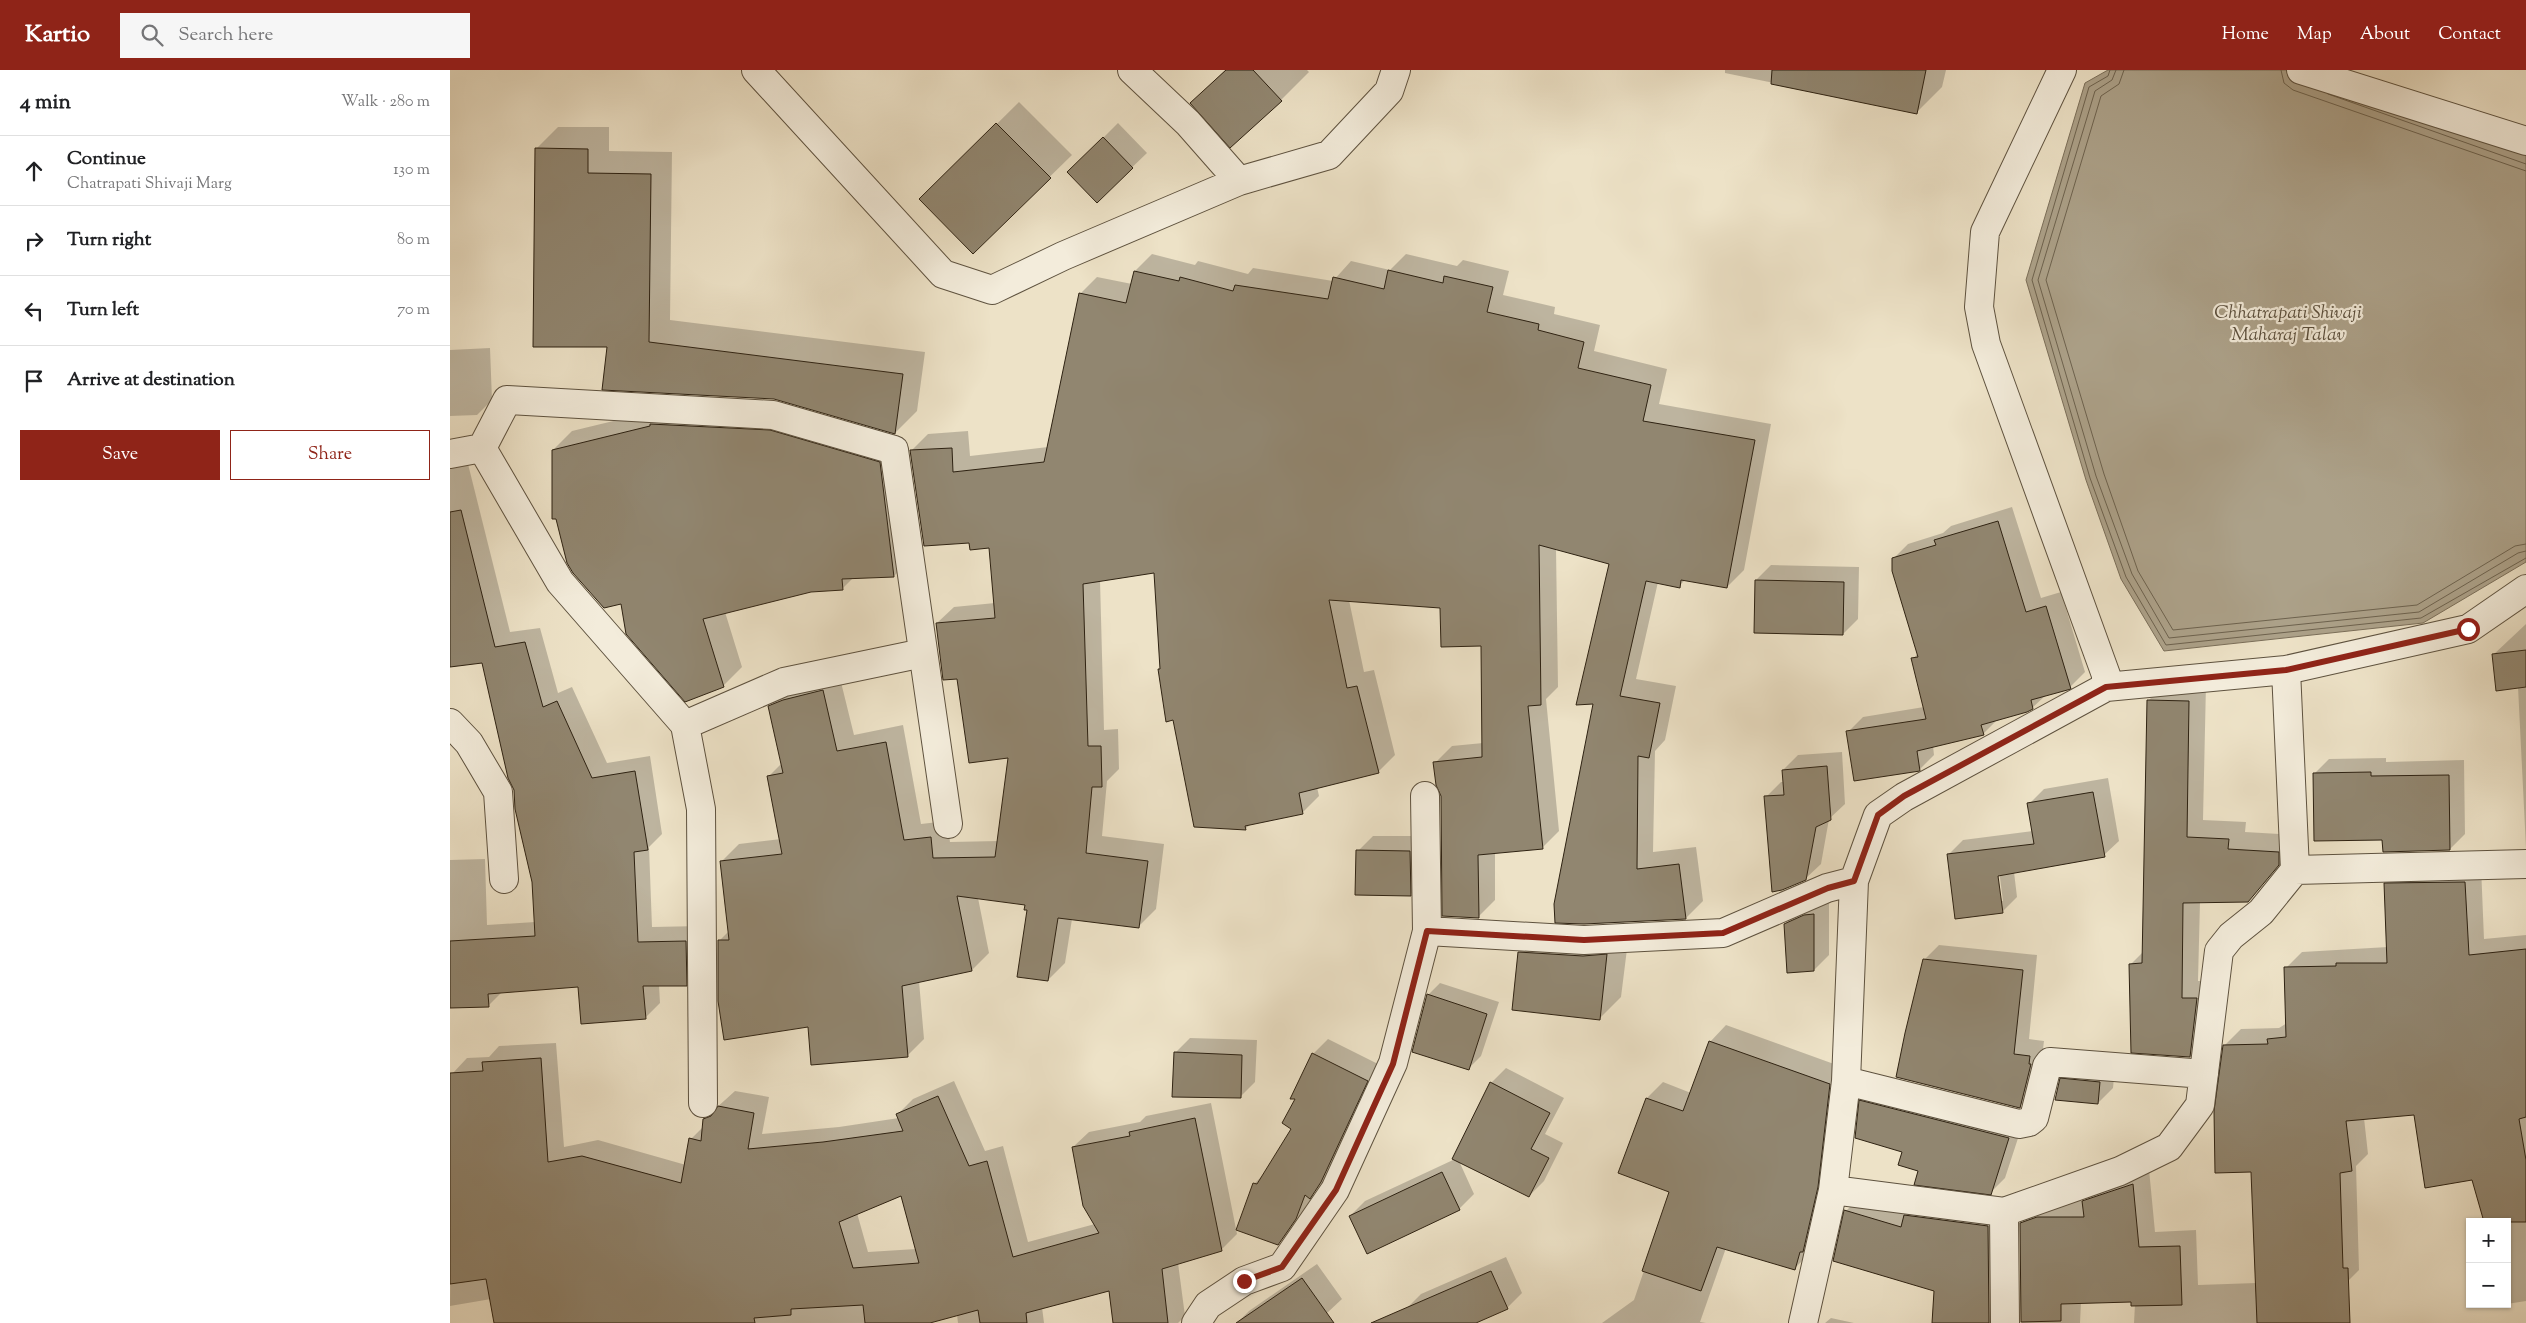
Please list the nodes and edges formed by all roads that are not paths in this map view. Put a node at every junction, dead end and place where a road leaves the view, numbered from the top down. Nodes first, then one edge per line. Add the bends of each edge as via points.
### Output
1 (756, 70) edge
2 (1132, 70) edge
3 (1396, 70) edge
4 (2062, 70) edge
5 (2301, 70) edge
6 (2526, 141) edge
7 (1239, 181) junction
8 (482, 448) junction
9 (450, 454) edge
10 (2526, 588) edge
11 (923, 653) junction
12 (2286, 670) junction
13 (2106, 687) junction
14 (450, 723) edge
15 (685, 725) junction
16 (1425, 796) dead end
17 (948, 824) dead end
18 (2526, 864) edge
19 (2295, 870) junction
20 (504, 879) dead end
21 (1854, 881) junction
22 (1427, 931) junction
23 (2204, 1074) junction
24 (1846, 1081) junction
25 (704, 1103) dead end
26 (1833, 1190) junction
27 (2004, 1212) junction
28 (1196, 1323) edge
29 (1803, 1323) edge
30 (2005, 1323) edge

1 - 7 street via 943,274 992,290
2 - 7 street via 1188,123
3 - 7 street via 1389,91 1328,155
4 - 13 street via 1985,232 1979,307 1986,344 2106,675
5 - 6 street
8 - 9 street
8 - 11 street via 507,400 772,415 894,450
8 - 15 street via 560,582
10 - 12 street via 2468,629
11 - 15 street via 784,682
11 - 17 street
12 - 13 street
12 - 19 street
13 - 21 street via 1904,796 1878,815
14 - 20 street via 469,743 498,792
15 - 25 street via 702,810
16 - 22 street
18 - 19 street
19 - 23 street via 2261,912 2231,936 2220,951
21 - 22 street via 1828,888 1723,933 1584,940
21 - 24 street
22 - 28 street via 1393,1064 1336,1190 1282,1267 1244,1281 1208,1306
23 - 24 street via 2050,1062 2034,1118 2019,1124
23 - 27 street via 2200,1105 2169,1147 2120,1171
24 - 26 street
26 - 27 street
26 - 29 street
27 - 30 street

